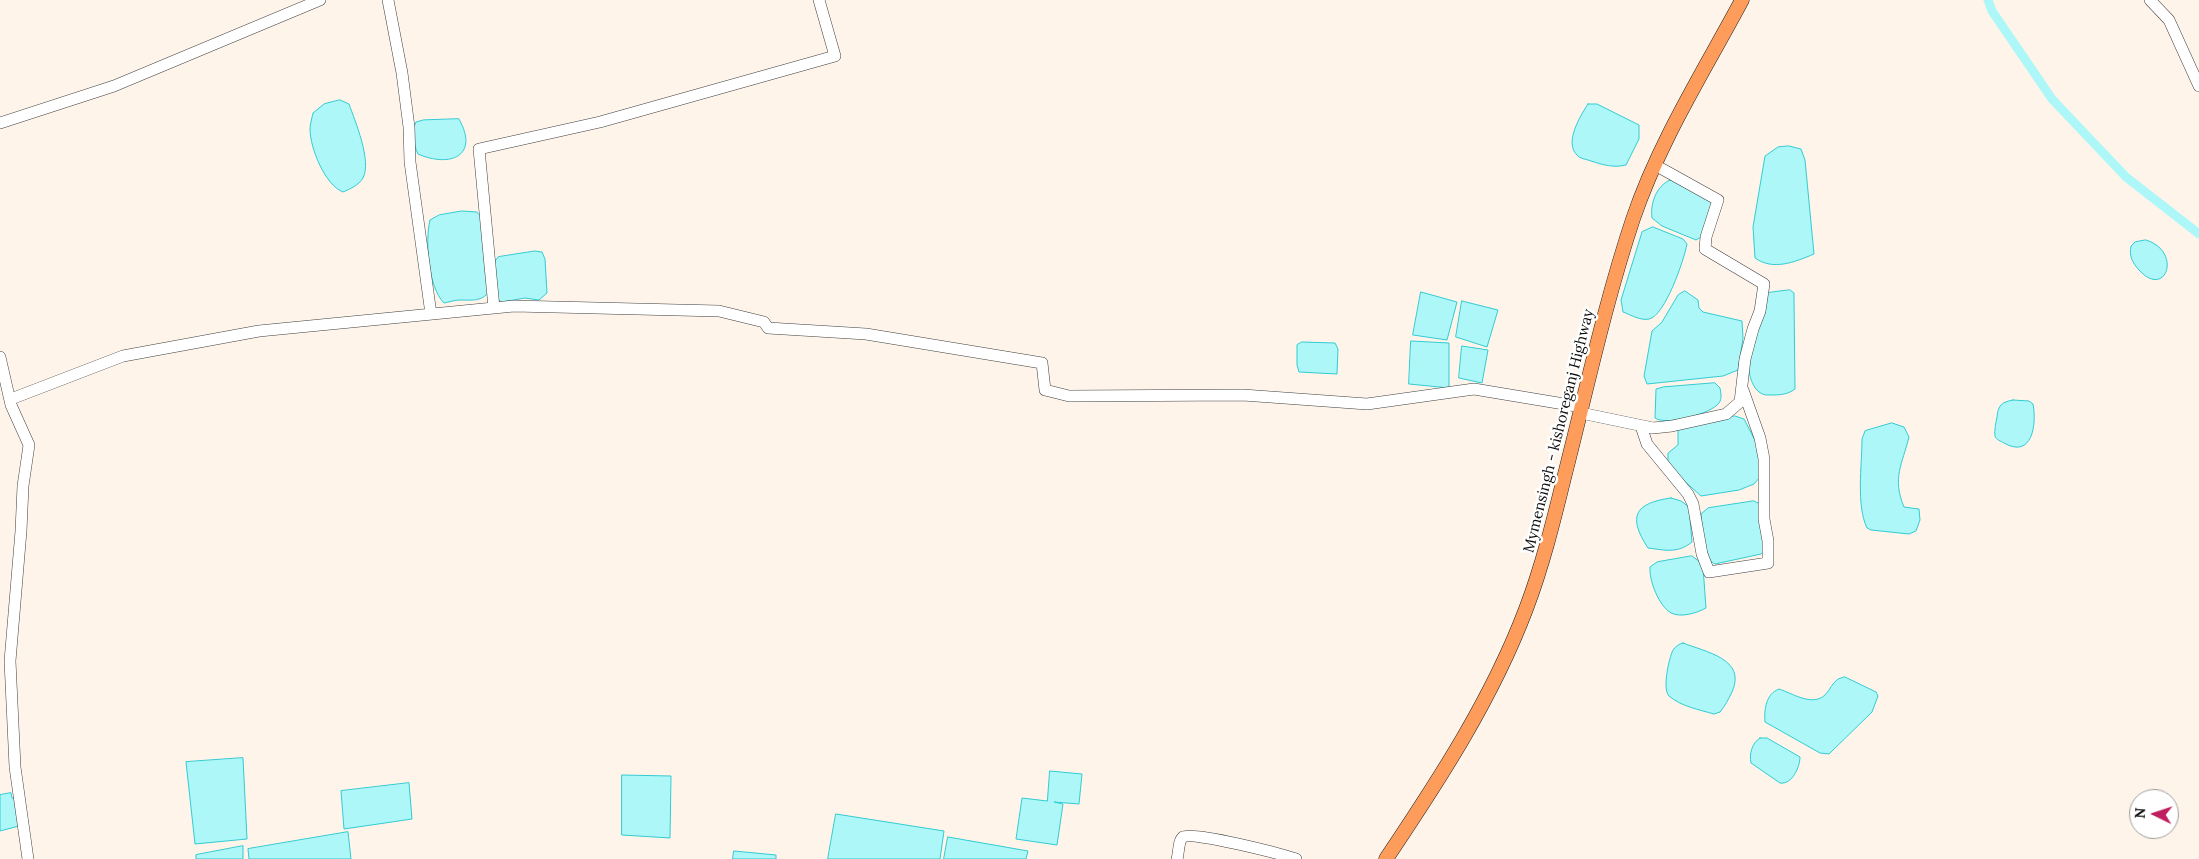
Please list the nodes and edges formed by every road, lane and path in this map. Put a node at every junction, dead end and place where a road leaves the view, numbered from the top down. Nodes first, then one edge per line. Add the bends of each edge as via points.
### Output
1 (320, 0) edge
2 (388, 0) edge
3 (819, 0) edge
4 (1742, 0) edge
5 (2150, 0) edge
6 (2199, 86) edge
7 (0, 123) edge
8 (1655, 165) junction
9 (494, 308) junction
10 (431, 314) junction
11 (0, 357) edge
12 (1742, 388) junction
13 (11, 398) junction
14 (1581, 410) junction
15 (1641, 426) junction
16 (28, 859) edge
17 (1177, 859) edge
18 (1296, 859) edge
19 (1386, 859) edge

1 - 7 street via 114,86
2 - 10 street via 403,82 410,162
3 - 9 street via 835,56 600,122 478,149
4 - 8 main road, Mymensingh - kishoreganj Highway
5 - 6 street via 2169,20
8 - 12 street via 1718,200 1705,249 1764,284 1760,311 1745,359
8 - 14 main road, Mymensingh - kishoreganj Highway via 1634,217
9 - 10 street
9 - 14 street via 719,311 764,322 768,328 866,334 1042,362 1045,390 1069,396 1243,395 1366,404 1474,389
10 - 13 street via 259,331 123,356
11 - 13 street
12 - 15 street via 1740,402 1726,414 1672,426
12 - 15 street via 1764,459 1768,563 1708,572 1693,504 1647,444
13 - 16 street via 11,405 29,445 10,661 15,767
14 - 15 street
14 - 19 main road, Mymensingh - kishoreganj Highway via 1543,560 1508,652 1486,698 1442,773
17 - 18 street via 1180,841 1190,835

